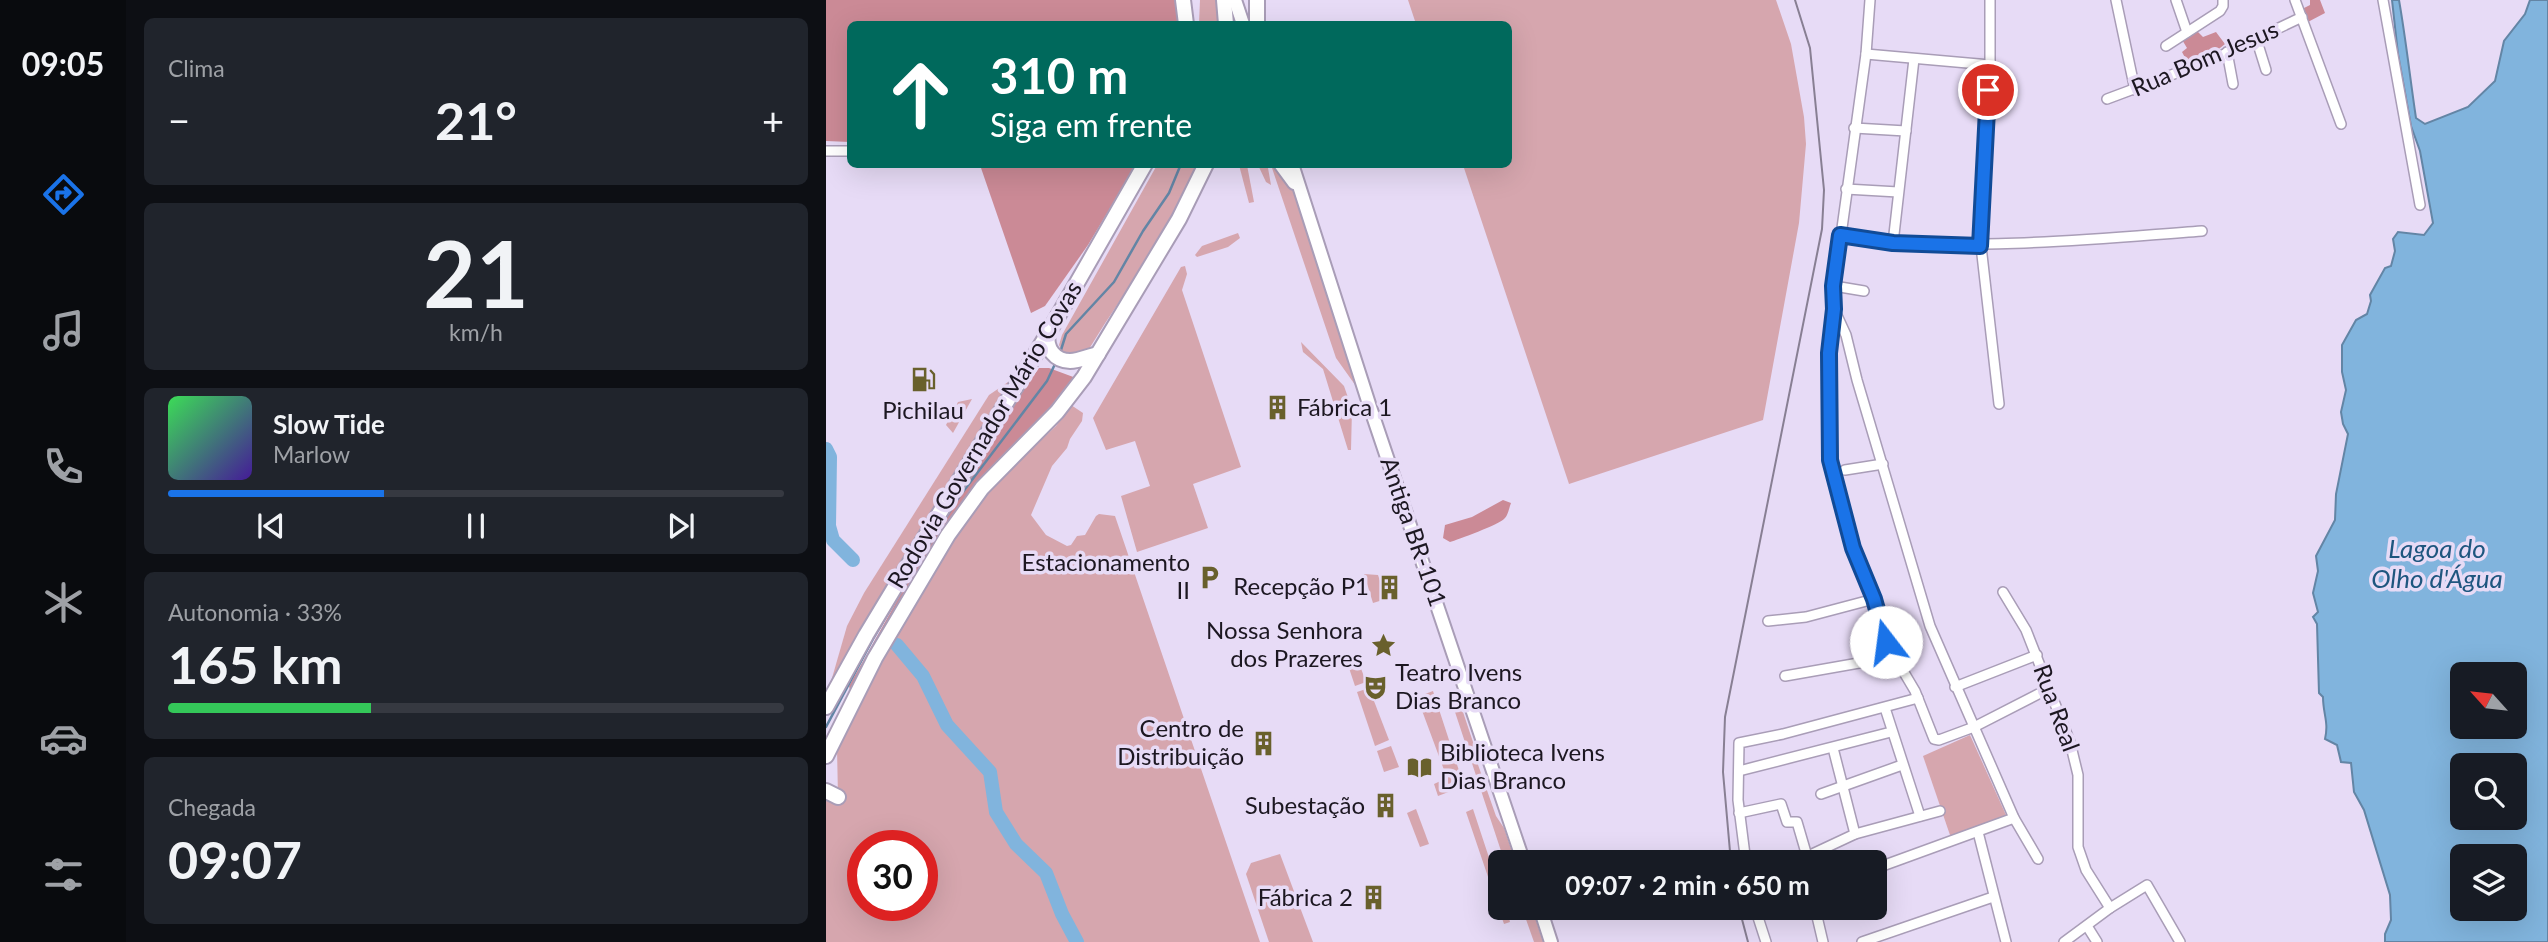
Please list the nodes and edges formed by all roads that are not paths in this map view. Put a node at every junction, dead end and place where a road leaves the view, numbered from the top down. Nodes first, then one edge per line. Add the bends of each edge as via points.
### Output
1 (1183, 0) edge
2 (1189, 0) edge
3 (1224, 0) edge
4 (1235, 0) edge
5 (1257, 0) edge
6 (1870, 0) edge
7 (1990, 0) edge
8 (2116, 0) edge
9 (2176, 0) edge
10 (2223, 0) edge
11 (2295, 0) edge
12 (2383, 0) edge
13 (2302, 17) junction
14 (1186, 21) edge
15 (1187, 21) edge
16 (1226, 21) edge
17 (1242, 21) edge
18 (1257, 21) edge
19 (2188, 32) junction
20 (2256, 38) junction
21 (2166, 46) dead end
22 (2227, 52) junction
23 (1866, 54) junction
24 (1914, 59) junction
25 (1990, 65) junction
26 (2266, 69) dead end
27 (2233, 84) dead end
28 (2135, 90) junction
29 (2107, 99) dead end
30 (2342, 124) dead end
31 (1854, 128) junction
32 (1906, 131) junction
33 (826, 151) edge
34 (847, 151) edge
35 (1143, 168) edge
36 (1204, 168) edge
37 (1283, 168) edge
38 (1293, 168) edge
39 (1846, 189) junction
40 (1898, 192) junction
41 (1305, 201) junction
42 (2420, 205) dead end
43 (2202, 231) dead end
44 (1840, 235) junction
45 (1893, 243) junction
46 (1980, 246) junction
47 (1833, 286) junction
48 (1864, 291) dead end
49 (1834, 309) junction
50 (1050, 330) junction
51 (1098, 354) junction
52 (1999, 404) dead end
53 (1883, 464) junction
54 (1844, 470) dead end
55 (2003, 592) dead end
56 (1874, 599) junction
57 (1768, 621) dead end
58 (2037, 655) junction
59 (1893, 657) junction
60 (1785, 676) dead end
61 (1955, 687) junction
62 (2049, 689) junction
63 (1918, 698) junction
64 (826, 707) edge
65 (1885, 708) junction
66 (1973, 726) junction
67 (1891, 732) junction
68 (1833, 748) junction
69 (826, 756) edge
70 (1902, 765) junction
71 (1738, 772) junction
72 (1843, 787) junction
73 (1821, 794) dead end
74 (1940, 811) dead end
75 (1740, 813) junction
76 (1920, 816) junction
77 (2014, 818) junction
78 (1978, 832) junction
79 (1855, 834) junction
80 (1520, 850) edge
81 (1744, 850) edge
82 (1805, 850) edge
83 (1825, 850) edge
84 (2038, 859) dead end
85 (1887, 864) edge
86 (1993, 897) junction
87 (2110, 908) junction
88 (1543, 920) edge
89 (1759, 920) edge
90 (1818, 920) edge
91 (2087, 926) junction
92 (1551, 942) edge
93 (1766, 942) edge
94 (1823, 942) edge
95 (1862, 942) edge
96 (2006, 942) edge
97 (2064, 942) edge
98 (2097, 942) edge
99 (2180, 942) edge

1 - 14 highway
2 - 15 highway
3 - 16 highway
4 - 17 main road
5 - 18 highway
6 - 23 street
7 - 25 street
8 - 28 street
9 - 19 street
10 - 19 street via 2220,11
11 - 13 street
12 - 42 street
13 - 20 street, Rua Bom Jesus
13 - 30 street
19 - 21 street
20 - 22 street, Rua Bom Jesus
20 - 26 street
22 - 27 street
22 - 28 street, Rua Bom Jesus
23 - 24 street
23 - 31 street
24 - 25 street
24 - 32 street
25 - 46 street
28 - 29 street, Rua Bom Jesus
31 - 32 street
31 - 39 street
32 - 40 street
33 - 34 street
35 - 50 highway, Rodovia Governador Mário Covas
36 - 51 highway, Rodovia Governador Mário Covas via 1180,219
37 - 41 main road
38 - 41 main road
39 - 40 street
39 - 44 street
40 - 45 street
41 - 80 main road, Antiga BR-101
43 - 46 street
44 - 45 street
44 - 47 street
45 - 46 street
46 - 52 street
47 - 48 street
47 - 49 street
49 - 53 street via 1846,335
49 - 56 street via 1828,377 1830,460 1853,548
50 - 51 highway via 1049,351 1064,360
50 - 64 highway, Rodovia Governador Mário Covas
51 - 69 highway, Rodovia Governador Mário Covas via 1057,412 982,488 958,521 875,658
53 - 54 street
53 - 61 street via 1926,615
55 - 58 street, Rua Real
56 - 57 street via 1806,617
56 - 59 street
58 - 61 street
58 - 62 street, Rua Real
59 - 60 street
59 - 63 street
61 - 66 street
62 - 66 street
62 - 87 street, Rua Real via 2075,755 2080,855
63 - 65 street
63 - 66 street via 1934,739
65 - 67 street
65 - 71 street via 1739,743
66 - 77 street
67 - 68 street
67 - 70 street
68 - 71 street
68 - 72 street
70 - 72 street
70 - 76 street
71 - 75 street
72 - 73 street
72 - 79 street
74 - 76 street
75 - 81 street
75 - 82 street via 1781,804 1787,822 1797,822
76 - 79 street
77 - 78 street
77 - 84 street
78 - 85 street
78 - 86 street
79 - 83 street
86 - 95 street
86 - 96 street
87 - 91 street
87 - 99 street via 2149,887
88 - 92 main road
89 - 93 street
90 - 94 street
91 - 97 street
91 - 98 street

